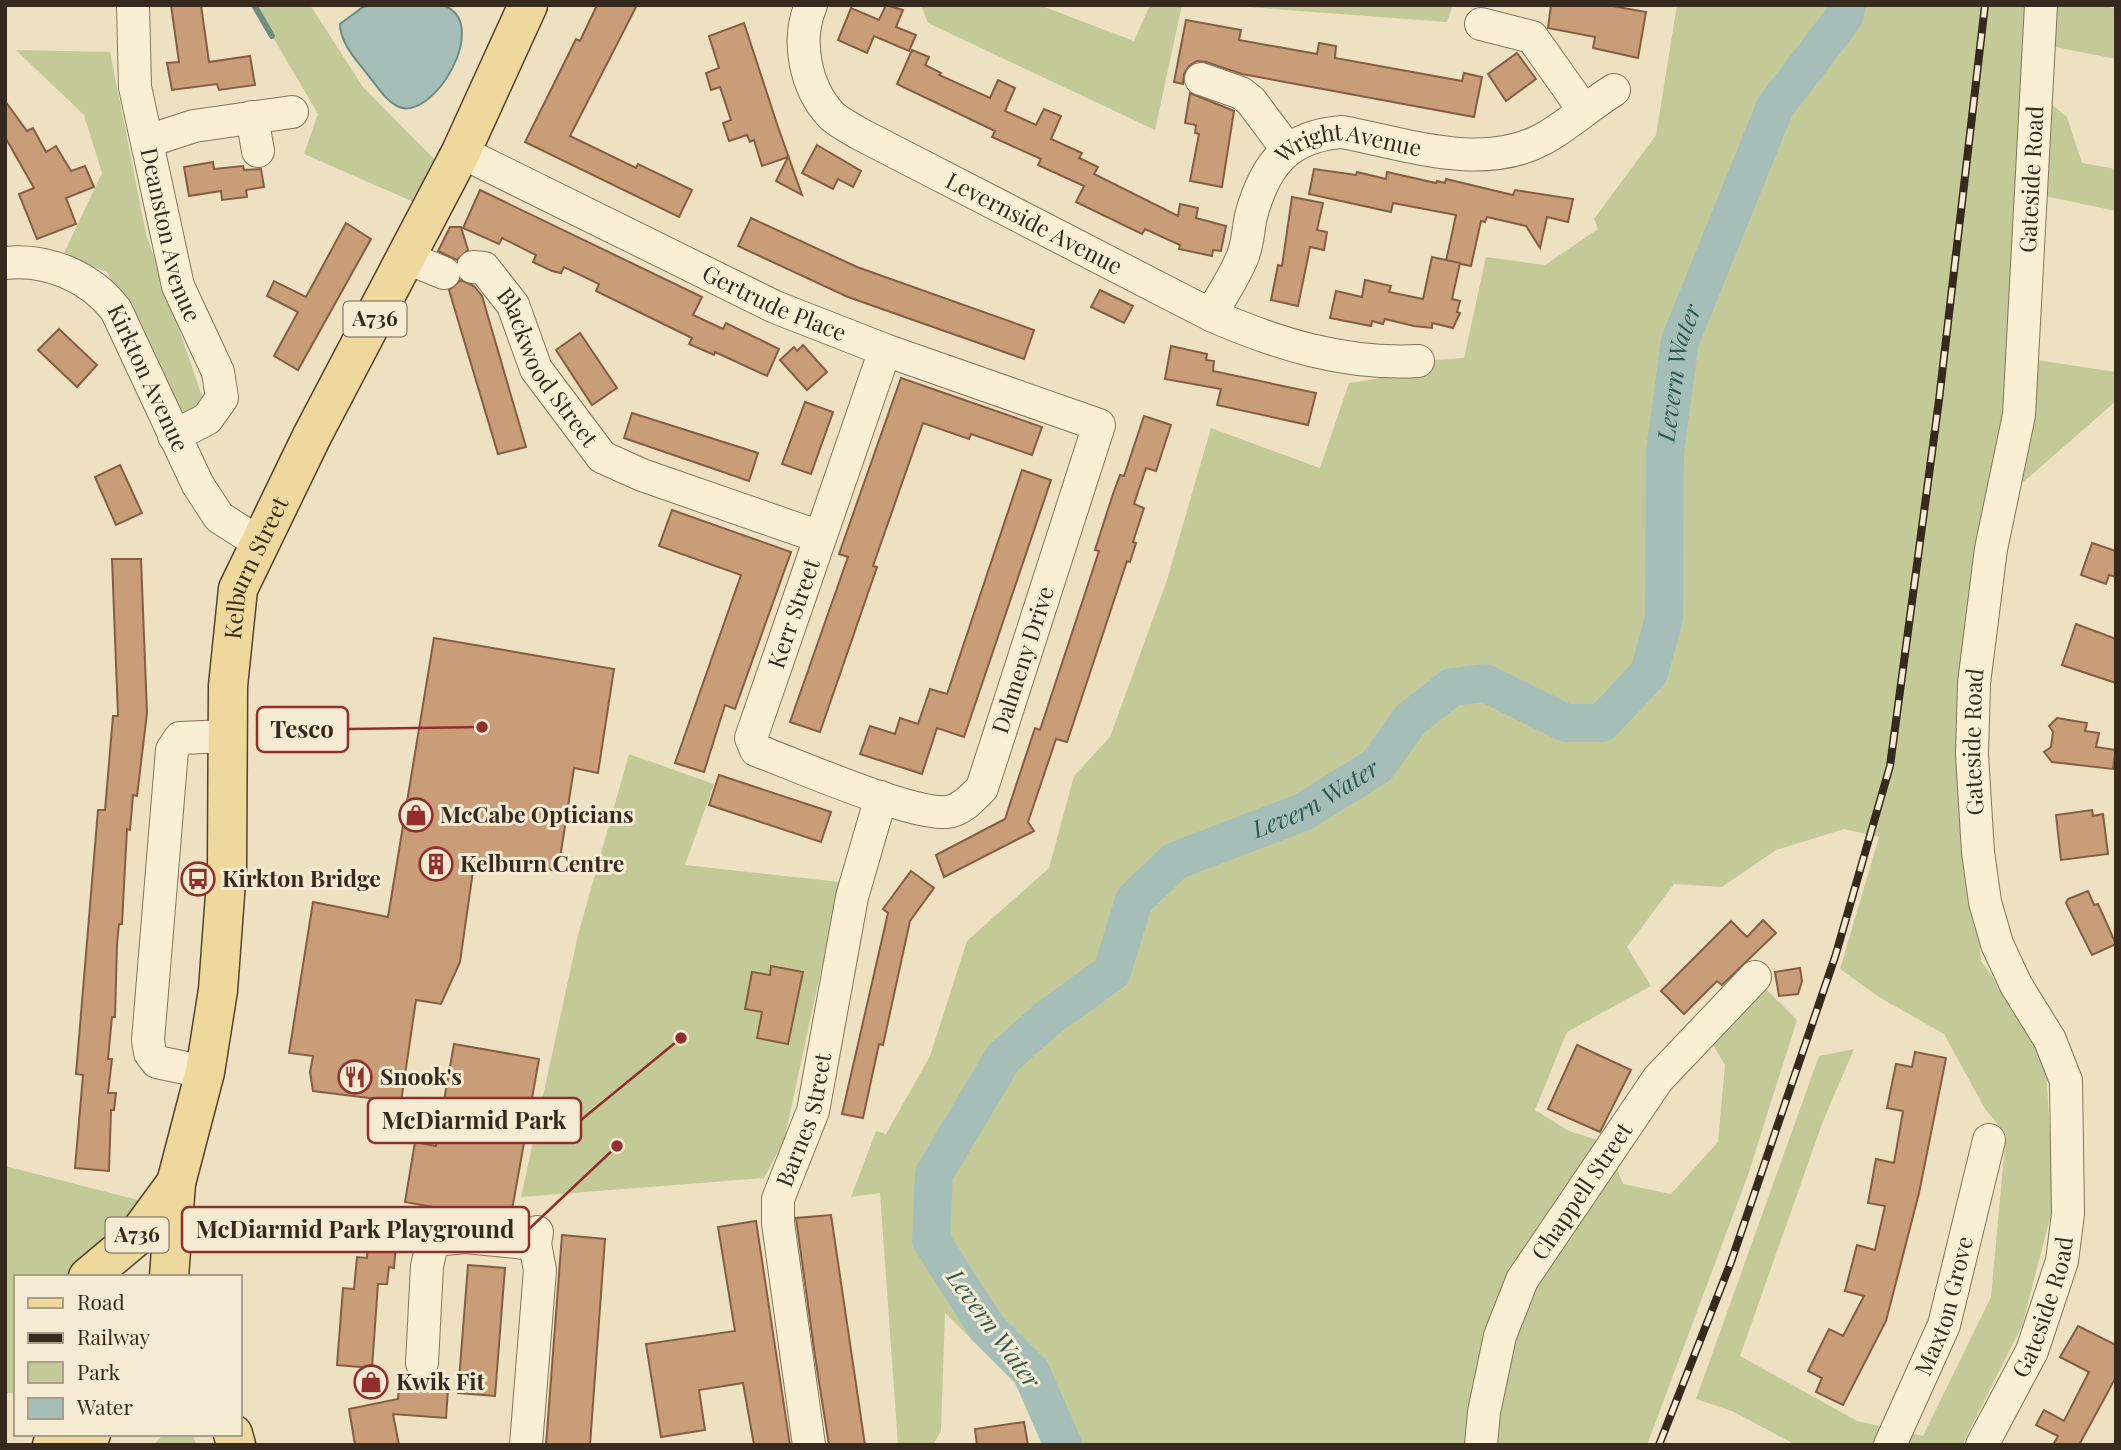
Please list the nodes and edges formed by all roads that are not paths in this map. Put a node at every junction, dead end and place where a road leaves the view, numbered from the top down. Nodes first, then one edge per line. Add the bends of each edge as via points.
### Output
1 (133, 5) edge
2 (528, 5) edge
3 (811, 5) edge
4 (2041, 5) edge
5 (1481, 24) dead end
6 (1202, 79) dead end
7 (1614, 90) dead end
8 (1583, 110) junction
9 (292, 112) dead end
10 (252, 117) junction
11 (148, 141) junction
12 (1287, 149) junction
13 (258, 150) dead end
14 (461, 152) junction
15 (407, 258) junction
16 (6, 260) edge
17 (1211, 315) junction
18 (885, 350) junction
19 (1419, 361) dead end
20 (1099, 425) joint
21 (174, 436) junction
22 (820, 537) junction
23 (259, 543) junction
24 (227, 736) junction
25 (881, 797) junction
26 (1755, 977) dead end
27 (205, 1072) junction
28 (1992, 1155) dead end
29 (176, 1183) junction
30 (90, 1275) edge
31 (169, 1275) edge
32 (422, 1363) dead end
33 (526, 1445) edge
34 (809, 1445) edge
35 (1481, 1445) edge
36 (1889, 1445) edge
37 (1982, 1445) edge

1 - 11 street, Deanston Avenue via 135,87
2 - 14 main road, Kelburn Street / A736
3 - 17 street, Levernside Avenue via 805,36 811,87 832,117
4 - 37 street, Gateside Road via 2019,415 1991,549 1974,682 1972,755 1978,852 1997,944 2050,1040 2066,1081 2067,1214 2062,1261 2032,1351
5 - 8 street via 1532,37
6 - 12 street via 1251,101
7 - 8 street, Wright Avenue
8 - 12 street, Wright Avenue via 1543,139 1508,153 1469,155 1342,132 1322,133
9 - 10 street
10 - 11 street via 194,126
10 - 13 street
11 - 21 street, Deanston Avenue via 178,286 218,372 222,398 208,419
12 - 17 street, Wright Avenue via 1266,174 1243,256
14 - 15 main road, Kelburn Street / A736
14 - 18 street, Gertrude Place via 775,307
15 - 22 street, Blackwood Street via 458,270 484,268 513,305 536,369 602,457
15 - 23 main road, Kelburn Street / A736
16 - 21 street, Kirkton Avenue via 53,267 102,291 116,310
17 - 19 street, Levernside Avenue via 1351,371
18 - 20 street, Gertrude Place
18 - 22 street, Kerr Street
20 - 25 street, Dalmeny Drive via 982,788 964,806 948,812
21 - 23 street, Kirkton Avenue via 219,517
22 - 25 street, Kerr Street via 751,738 756,750
23 - 24 main road, Kelburn Street / A736 via 238,589 231,635
24 - 27 main road, Kelburn Street / A736 via 224,912
24 - 27 street via 180,738 172,750 148,1040 157,1062
25 - 34 street, Barnes Street via 852,897 813,1111 778,1199
26 - 35 street, Chappell Street via 1658,1079 1522,1280 1500,1335
27 - 29 main road, Kelburn Street / A736
28 - 36 street, Maxton Grove via 1944,1325
29 - 30 main road, Kelburn Street / A736 via 137,1236
29 - 31 main road, Kelburn Street / A736
32 - 33 street via 432,1240 536,1238 540,1270

